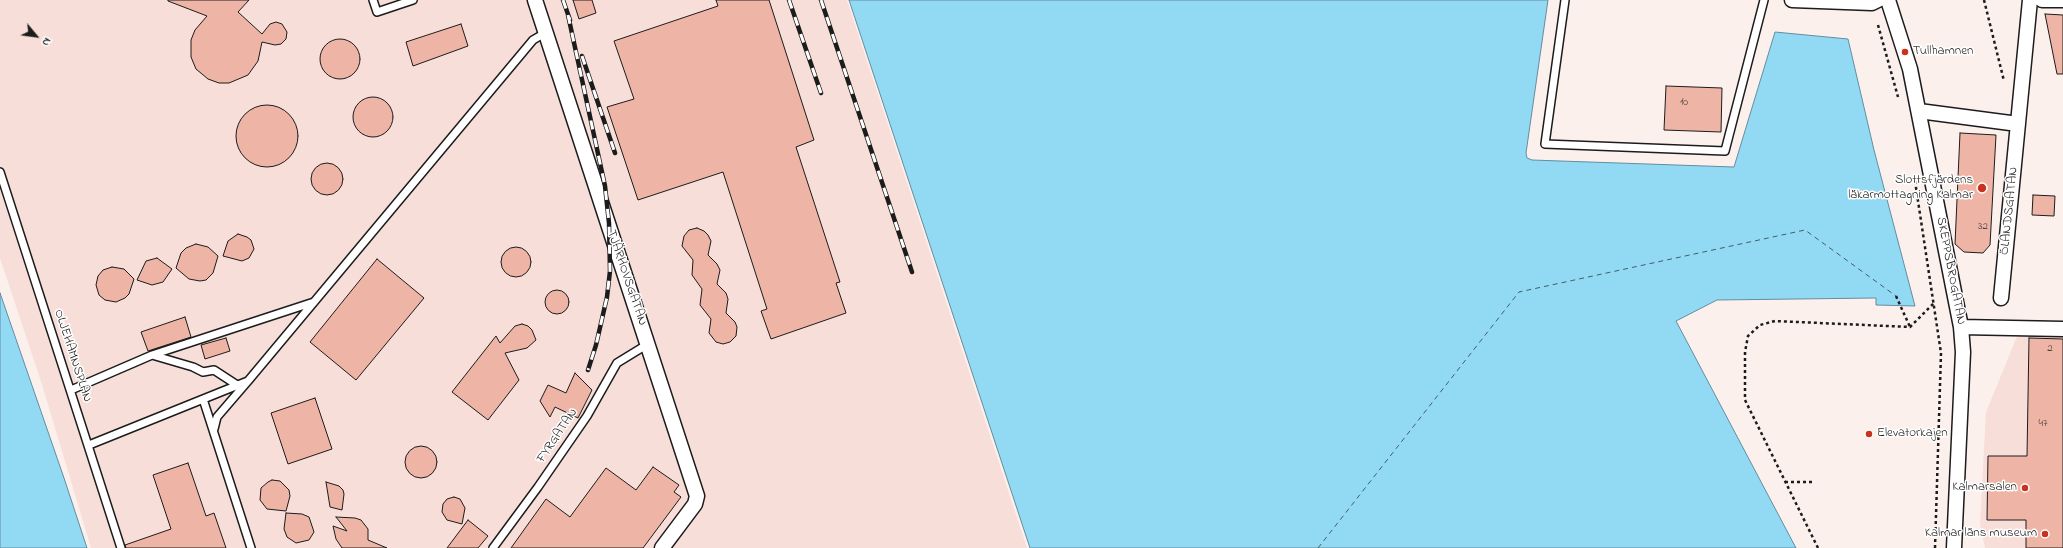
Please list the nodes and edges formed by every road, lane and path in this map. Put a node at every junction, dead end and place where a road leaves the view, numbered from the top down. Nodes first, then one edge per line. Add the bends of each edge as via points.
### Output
1 (373, 0) edge
2 (413, 0) edge
3 (535, 0) edge
4 (1565, 0) edge
5 (1764, 0) edge
6 (1792, 0) edge
7 (1888, 0) edge
8 (1984, 0) edge
9 (2030, 0) edge
10 (2042, 0) edge
11 (2063, 0) edge
12 (1875, 1) edge
13 (545, 33) junction
14 (2004, 81) dead end
15 (1899, 98) dead end
16 (1919, 111) junction
17 (2018, 124) junction
18 (0, 172) edge
19 (1915, 180) dead end
20 (1896, 296) dead end
21 (2001, 298) dead end
22 (314, 302) junction
23 (1935, 303) junction
24 (1910, 326) junction
25 (1961, 327) junction
26 (2063, 329) edge
27 (648, 344) junction
28 (152, 356) junction
29 (248, 381) junction
30 (237, 385) junction
31 (71, 390) junction
32 (203, 399) junction
33 (215, 433) junction
34 (89, 445) junction
35 (1785, 482) junction
36 (1814, 482) dead end
37 (121, 548) edge
38 (251, 548) edge
39 (493, 548) edge
40 (662, 548) edge
41 (1818, 548) edge
42 (1935, 548) edge
43 (1954, 548) edge

1 - 2 lane via 377,12
3 - 13 street, TJÄRHOVSGATAN
4 - 5 lane via 1545,144 1725,151
6 - 12 street
7 - 16 street, SKEPPSBROGATAN via 1910,69
8 - 14 path
9 - 17 street, ÖLANDSGATAN
10 - 11 street
12 - 15 path
13 - 22 lane via 533,40
13 - 27 street, TJÄRHOVSGATAN
16 - 17 street
16 - 25 street, SKEPPSBROGATAN
17 - 21 street, ÖLANDSGATAN
18 - 31 lane, OLJEHAMNSPLAN
19 - 23 path
20 - 24 path
22 - 28 lane
22 - 29 lane
23 - 24 path
23 - 42 path via 1941,353
24 - 35 path via 1774,321 1760,325 1748,336 1745,352 1745,400
25 - 26 street
25 - 43 street, SKEPPSBROGATAN via 1963,352
27 - 39 lane, FYRGATAN via 618,363 587,416
27 - 40 street, TJÄRHOVSGATAN via 697,500
28 - 30 lane via 203,372 213,370
28 - 31 lane
29 - 30 lane
29 - 33 lane via 217,417
30 - 32 lane
31 - 34 lane, OLJEHAMNSPLAN
32 - 33 lane
32 - 34 lane
33 - 38 lane
34 - 37 lane, OLJEHAMNSPLAN
35 - 36 path
35 - 41 path

